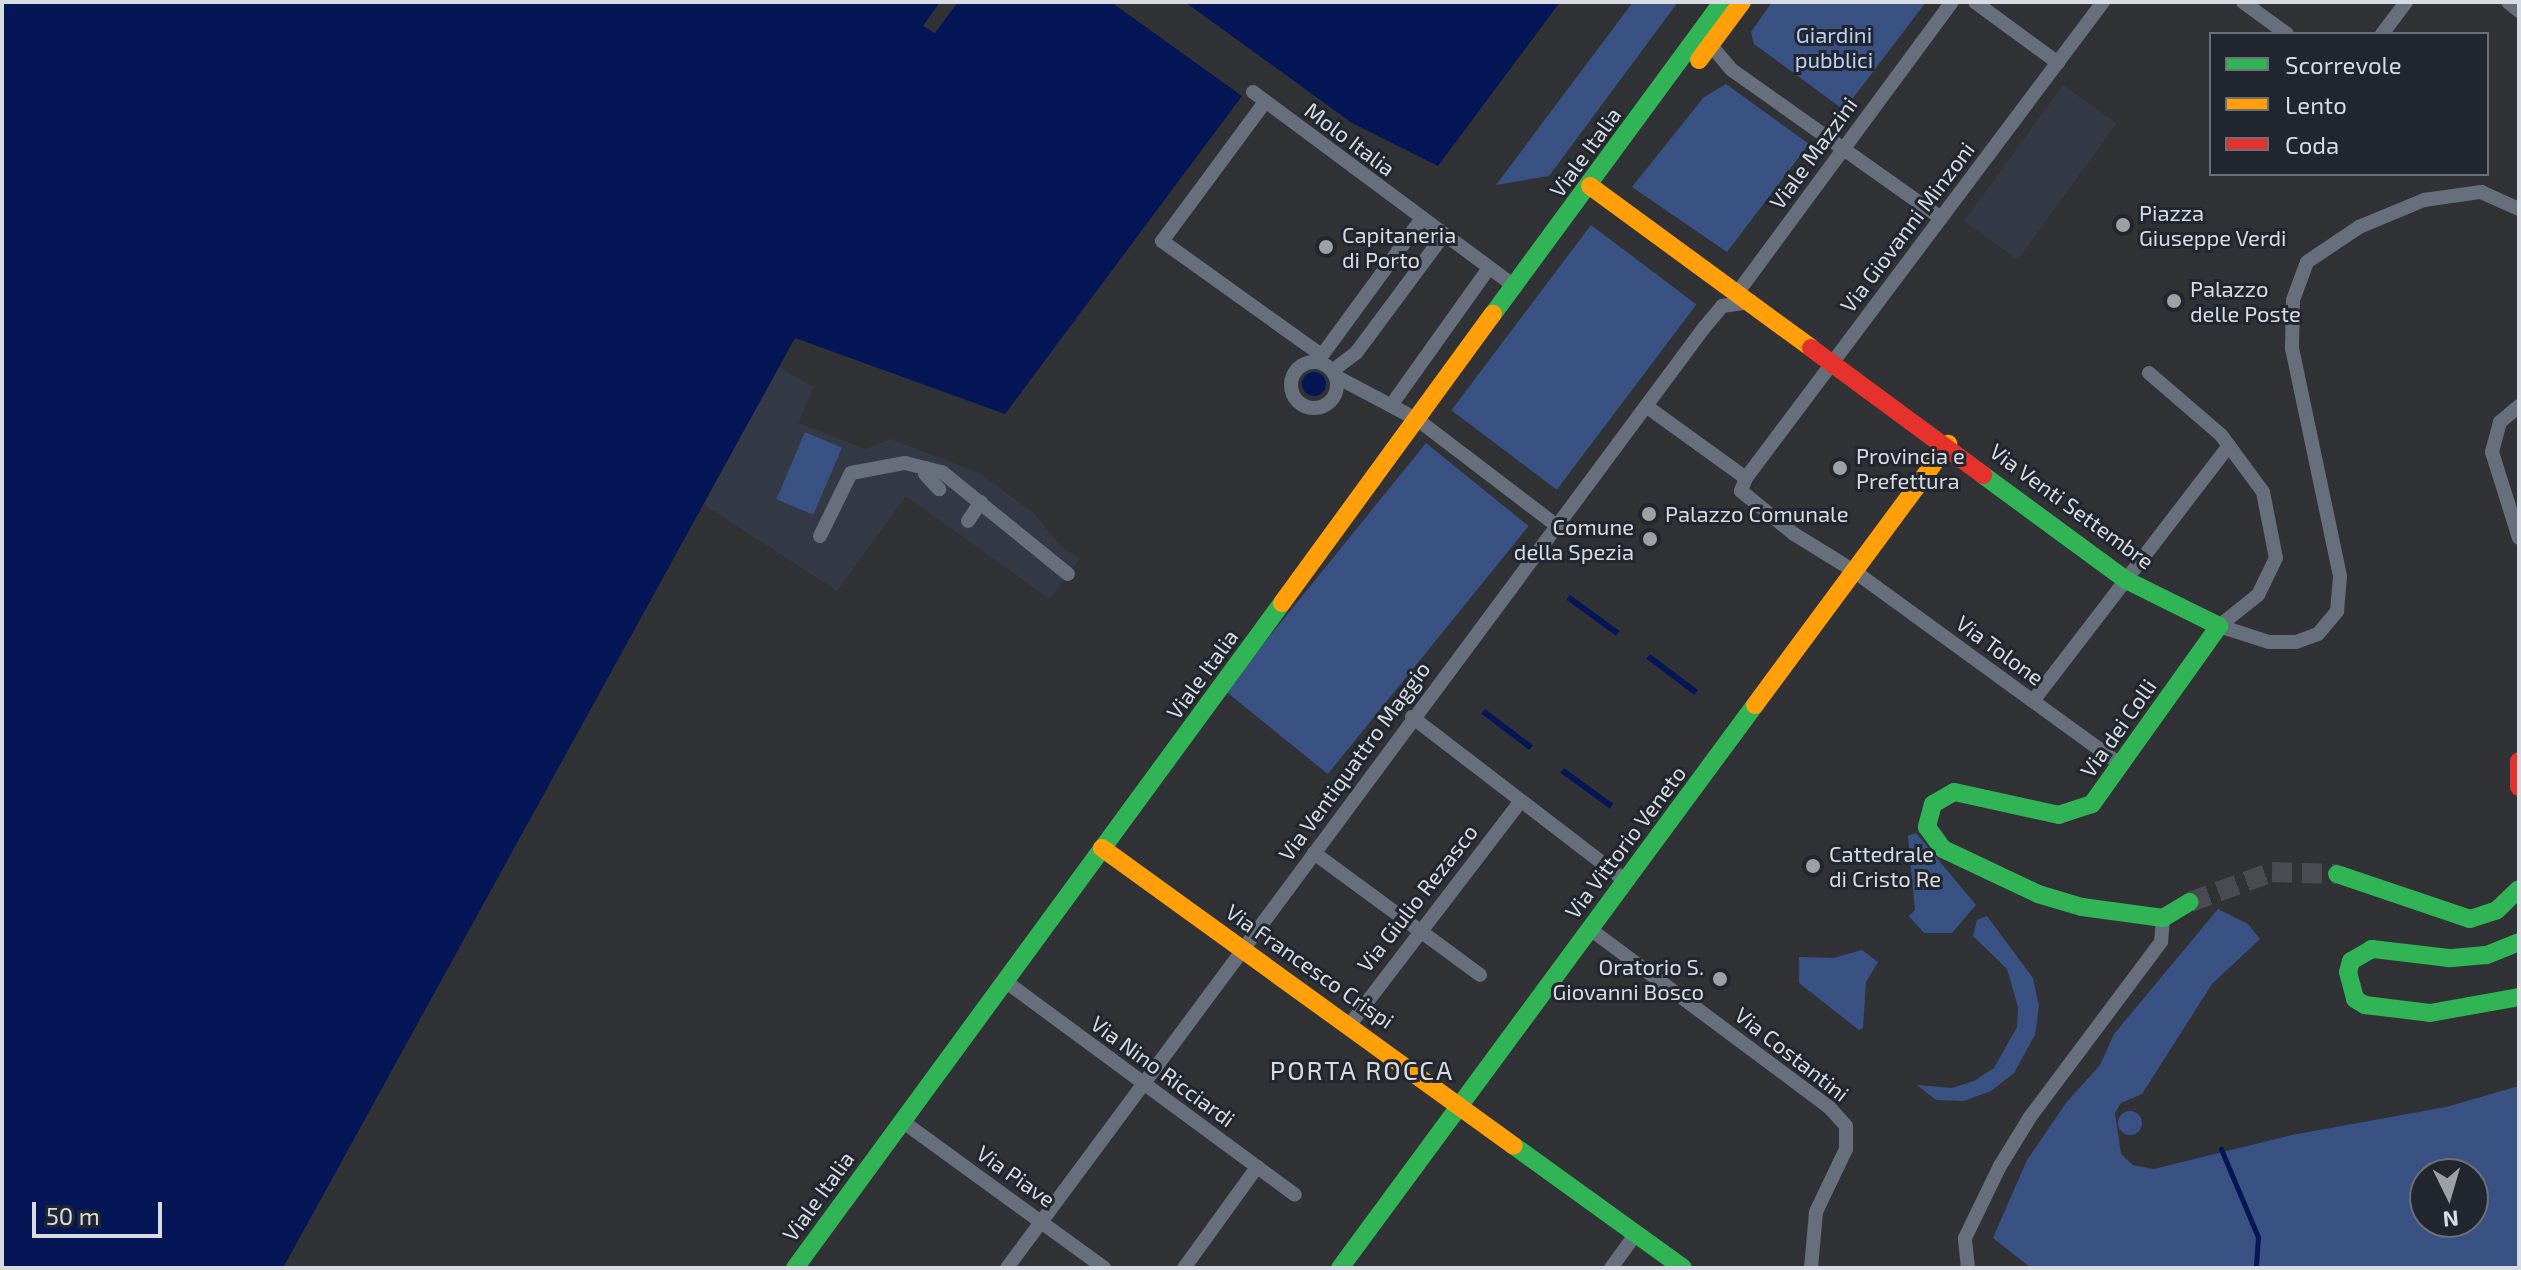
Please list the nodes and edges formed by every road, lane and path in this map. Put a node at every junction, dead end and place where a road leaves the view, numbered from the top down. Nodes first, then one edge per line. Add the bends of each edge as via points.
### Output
1 (1742, 2) edge
2 (1952, 2) edge
3 (1975, 2) edge
4 (2103, 2) edge
5 (2243, 2) edge
6 (2406, 2) edge
7 (2508, 2) edge
8 (2261, 7) edge
9 (1717, 8) edge
10 (2519, 11) edge
11 (2285, 32) edge
12 (2384, 32) edge
13 (1708, 47) junction
14 (2058, 63) junction
15 (1647, 108) junction
16 (1843, 150) junction
17 (1590, 186) junction
18 (2519, 209) edge
19 (1941, 218) junction
20 (1421, 220) junction
21 (1443, 236) junction
22 (1489, 268) junction
23 (1516, 287) junction
24 (1745, 297) junction
25 (1318, 358) junction
26 (1833, 361) junction
27 (1334, 373) junction
28 (2149, 373) dead end
29 (1392, 404) junction
30 (1646, 406) junction
31 (2519, 406) edge
32 (1418, 420) junction
33 (1948, 444) junction
34 (2229, 446) junction
35 (926, 468) junction
36 (1743, 484) junction
37 (939, 489) dead end
38 (981, 502) junction
39 (968, 521) dead end
40 (1557, 526) junction
41 (820, 536) dead end
42 (2519, 538) edge
43 (1854, 571) junction
44 (1068, 574) dead end
45 (2126, 580) junction
46 (2219, 626) junction
47 (2033, 701) junction
48 (1412, 717) junction
49 (2519, 761) edge
50 (2121, 765) junction
51 (2519, 787) edge
52 (1520, 802) junction
53 (1102, 848) junction
54 (1314, 853) junction
55 (2337, 874) tunnel mouth
56 (1626, 881) junction
57 (2519, 889) edge
58 (2190, 902) tunnel mouth
59 (2163, 918) junction
60 (1419, 929) junction
61 (1590, 929) junction
62 (2519, 942) edge
63 (1244, 949) junction
64 (1480, 975) dead end
65 (1005, 981) junction
66 (2519, 997) edge
67 (1351, 1023) junction
68 (1144, 1085) junction
69 (1461, 1104) junction
70 (902, 1121) junction
71 (1257, 1167) junction
72 (1295, 1195) dead end
73 (1042, 1221) junction
74 (1635, 1235) junction
75 (795, 1268) edge
76 (1007, 1268) edge
77 (1104, 1268) edge
78 (1184, 1268) edge
79 (1340, 1268) edge
80 (1611, 1268) edge
81 (1683, 1268) edge
82 (1811, 1268) edge
83 (1968, 1268) edge

1 - 13 street, Viale Italia
2 - 16 street, Viale Mazzini
3 - 14 street
4 - 14 street, Via Giovanni Minzoni
5 - 8 street
6 - 12 street
7 - 10 street
8 - 11 street
9 - 13 street
9 - 15 street, Viale Italia
13 - 15 street, Viale Italia via 1673,96
13 - 16 street
14 - 19 street, Via Giovanni Minzoni
15 - 17 street, Viale Italia
16 - 19 street
16 - 24 street, Viale Mazzini
17 - 23 street, Viale Italia
17 - 24 street, Via Venti Settembre
18 - 46 street, Via Venti Settembre via 2481,192 2424,200 2359,227 2307,262 2293,300 2292,348 2340,576 2337,611 2318,634 2296,642 2269,642
19 - 26 street, Via Giovanni Minzoni
20 - 21 street, Molo Italia
20 - 25 street
20 - 25 street, Molo Italia via 1259,97 1162,241
21 - 22 street, Molo Italia
21 - 27 street via 1356,353
22 - 23 street, Molo Italia
22 - 29 street
23 - 32 street, Viale Italia
24 - 26 street, Via Venti Settembre
24 - 30 street, Via Ventiquattro Maggio via 1722,306
25 - 27 street
25 - 27 street via 1293,376 1292,390 1300,403 1314,408 1329,403 1337,390
26 - 33 street, Via Venti Settembre
26 - 36 street, Via Giovanni Minzoni
27 - 29 street
28 - 34 street, Via dei Colli via 2198,412
29 - 32 street
30 - 36 street
30 - 40 street, Via Ventiquattro Maggio
31 - 42 street via 2500,422 2492,452
32 - 40 street
32 - 53 street, Viale Italia
33 - 43 street, Via Vittorio Veneto
33 - 45 street, Via Venti Settembre
34 - 45 street
34 - 46 street, Via dei Colli via 2263,492 2276,558 2258,595
35 - 37 street via 925,474
35 - 38 street via 942,472
35 - 41 street via 905,463 851,473
36 - 43 street via 1820,553
38 - 39 street
38 - 44 street
40 - 48 street, Via Ventiquattro Maggio
43 - 47 street, Via Tolone
43 - 56 street, Via Vittorio Veneto
45 - 46 street, Via Venti Settembre
45 - 47 street
46 - 50 street, Via dei Colli
47 - 50 street, Via Tolone
48 - 52 street
48 - 54 street, Via Ventiquattro Maggio
49 - 51 street
50 - 59 street, Via dei Colli via 2092,804 2072,814 1954,792 1933,804 1927,827 1943,849 2002,881 2082,907
52 - 56 street
52 - 60 street, Via Giulio Rezasco
53 - 63 street, Via Francesco Crispi
53 - 65 street, Viale Italia
54 - 60 street
54 - 63 street, Via Ventiquattro Maggio
55 - 57 street via 2470,919 2497,910
56 - 61 street, Via Vittorio Veneto
58 - 59 street
59 - 83 street via 2161,942 2030,1117 2000,1166 1965,1238
60 - 64 street
60 - 67 street, Via Giulio Rezasco
61 - 69 street, Via Vittorio Veneto
61 - 82 street, Via Costantini via 1829,1107 1846,1126 1846,1149 1816,1212
62 - 66 street via 2486,955 2449,958 2372,949 2351,961 2348,972 2355,999 2365,1005 2430,1013
63 - 67 street, Via Francesco Crispi
63 - 68 street, Via Ventiquattro Maggio
65 - 68 street, Via Nino Ricciardi
65 - 70 street, Viale Italia
67 - 69 street, Via Francesco Crispi
68 - 71 street, Via Nino Ricciardi
68 - 73 street, Via Ventiquattro Maggio
69 - 74 street, Via Francesco Crispi
69 - 79 street, Via Vittorio Veneto
70 - 73 street, Via Piave
70 - 75 street, Viale Italia
71 - 72 street, Via Nino Ricciardi
71 - 78 street
73 - 76 street, Via Ventiquattro Maggio
73 - 77 street, Via Piave
74 - 80 street
74 - 81 street, Via Francesco Crispi

